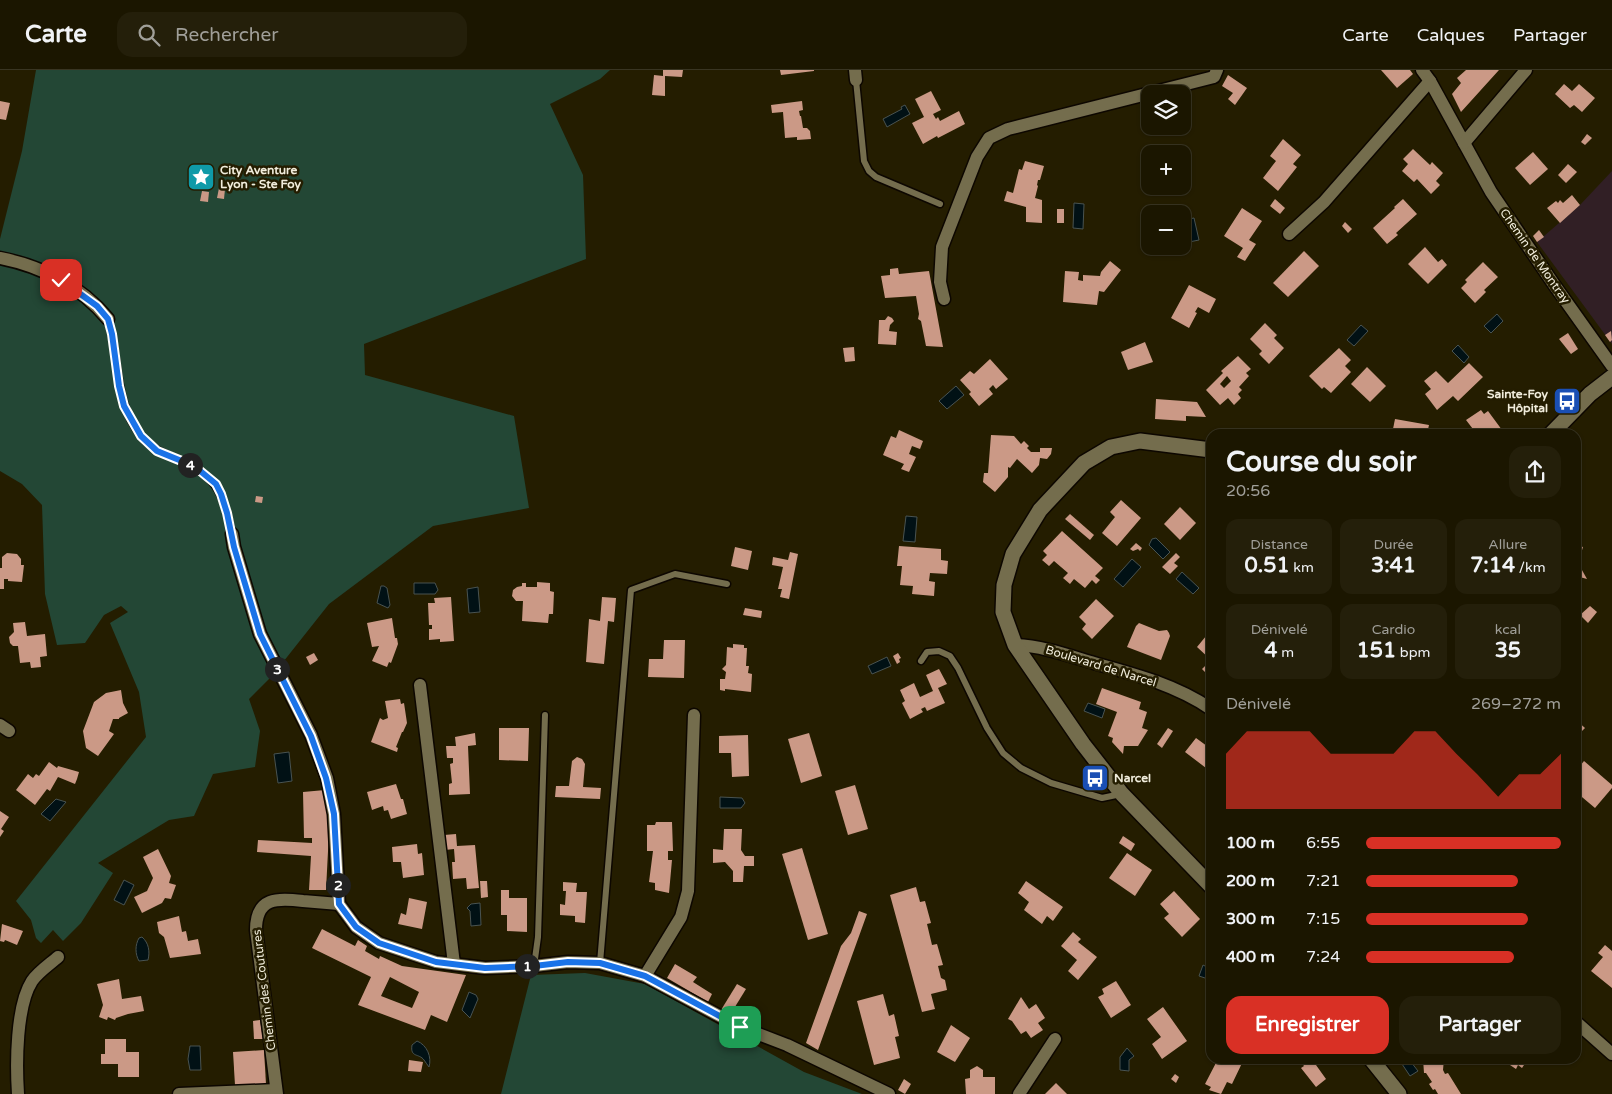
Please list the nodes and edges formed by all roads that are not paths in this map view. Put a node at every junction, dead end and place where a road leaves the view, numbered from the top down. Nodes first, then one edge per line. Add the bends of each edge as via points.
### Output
1 (1217, 70) edge
2 (1422, 70) edge
3 (1526, 70) edge
4 (855, 75) edge
5 (1430, 81) junction
6 (1464, 143) junction
7 (940, 204) dead end
8 (1289, 234) dead end
9 (0, 258) edge
10 (944, 299) dead end
11 (108, 319) joint
12 (1612, 366) edge
13 (1612, 377) edge
14 (1557, 429) edge
15 (1206, 449) edge
16 (232, 534) joint
17 (727, 584) dead end
18 (1015, 645) junction
19 (921, 661) dead end
20 (420, 685) dead end
21 (1206, 706) edge
22 (694, 715) dead end
23 (545, 716) dead end
24 (1122, 794) junction
25 (1206, 881) edge
26 (339, 904) junction
27 (58, 957) dead end
28 (600, 963) junction
29 (454, 964) junction
30 (534, 966) junction
31 (645, 976) junction
32 (1581, 1026) edge
33 (1055, 1039) dead end
34 (1612, 1054) edge
35 (1376, 1064) edge
36 (277, 1092) edge
37 (18, 1094) edge
38 (179, 1094) edge
39 (889, 1094) edge
40 (1019, 1094) edge
41 (1399, 1094) edge

1 - 10 street via 1214,76 1008,129 989,138 977,157 942,246 940,282
2 - 5 street, Chemin de Montray
3 - 6 street
4 - 7 lane via 864,161 868,171
5 - 6 street, Chemin de Montray
5 - 8 street via 1324,202
6 - 12 street, Chemin de Montray via 1491,192
9 - 11 street via 47,272 97,306
11 - 16 lane via 127,415 149,445 189,464 216,484
13 - 14 street via 1590,394
15 - 18 street via 1140,441 1111,446 1084,463 1040,510 1013,554 1004,585 1004,612
16 - 26 street via 260,634 311,736 326,778 334,814
17 - 28 lane via 675,574 631,590
18 - 21 street, Boulevard de Narcel via 1036,646 1152,679
18 - 24 street via 1083,744
19 - 24 lane via 927,652 939,651 950,656 987,728 1004,753 1021,768 1051,783 1102,798
20 - 29 street
22 - 31 street via 688,891 681,917
23 - 30 lane via 538,937
24 - 25 street
26 - 29 street via 356,927 379,943 436,962
26 - 36 street, Chemin des Coutures via 277,899 266,904 258,914 256,930
27 - 37 street via 33,980 20,1014
28 - 30 street
28 - 31 street
29 - 30 street via 485,968
31 - 39 street via 740,1027
32 - 34 street
33 - 40 street
35 - 41 street
36 - 38 street

